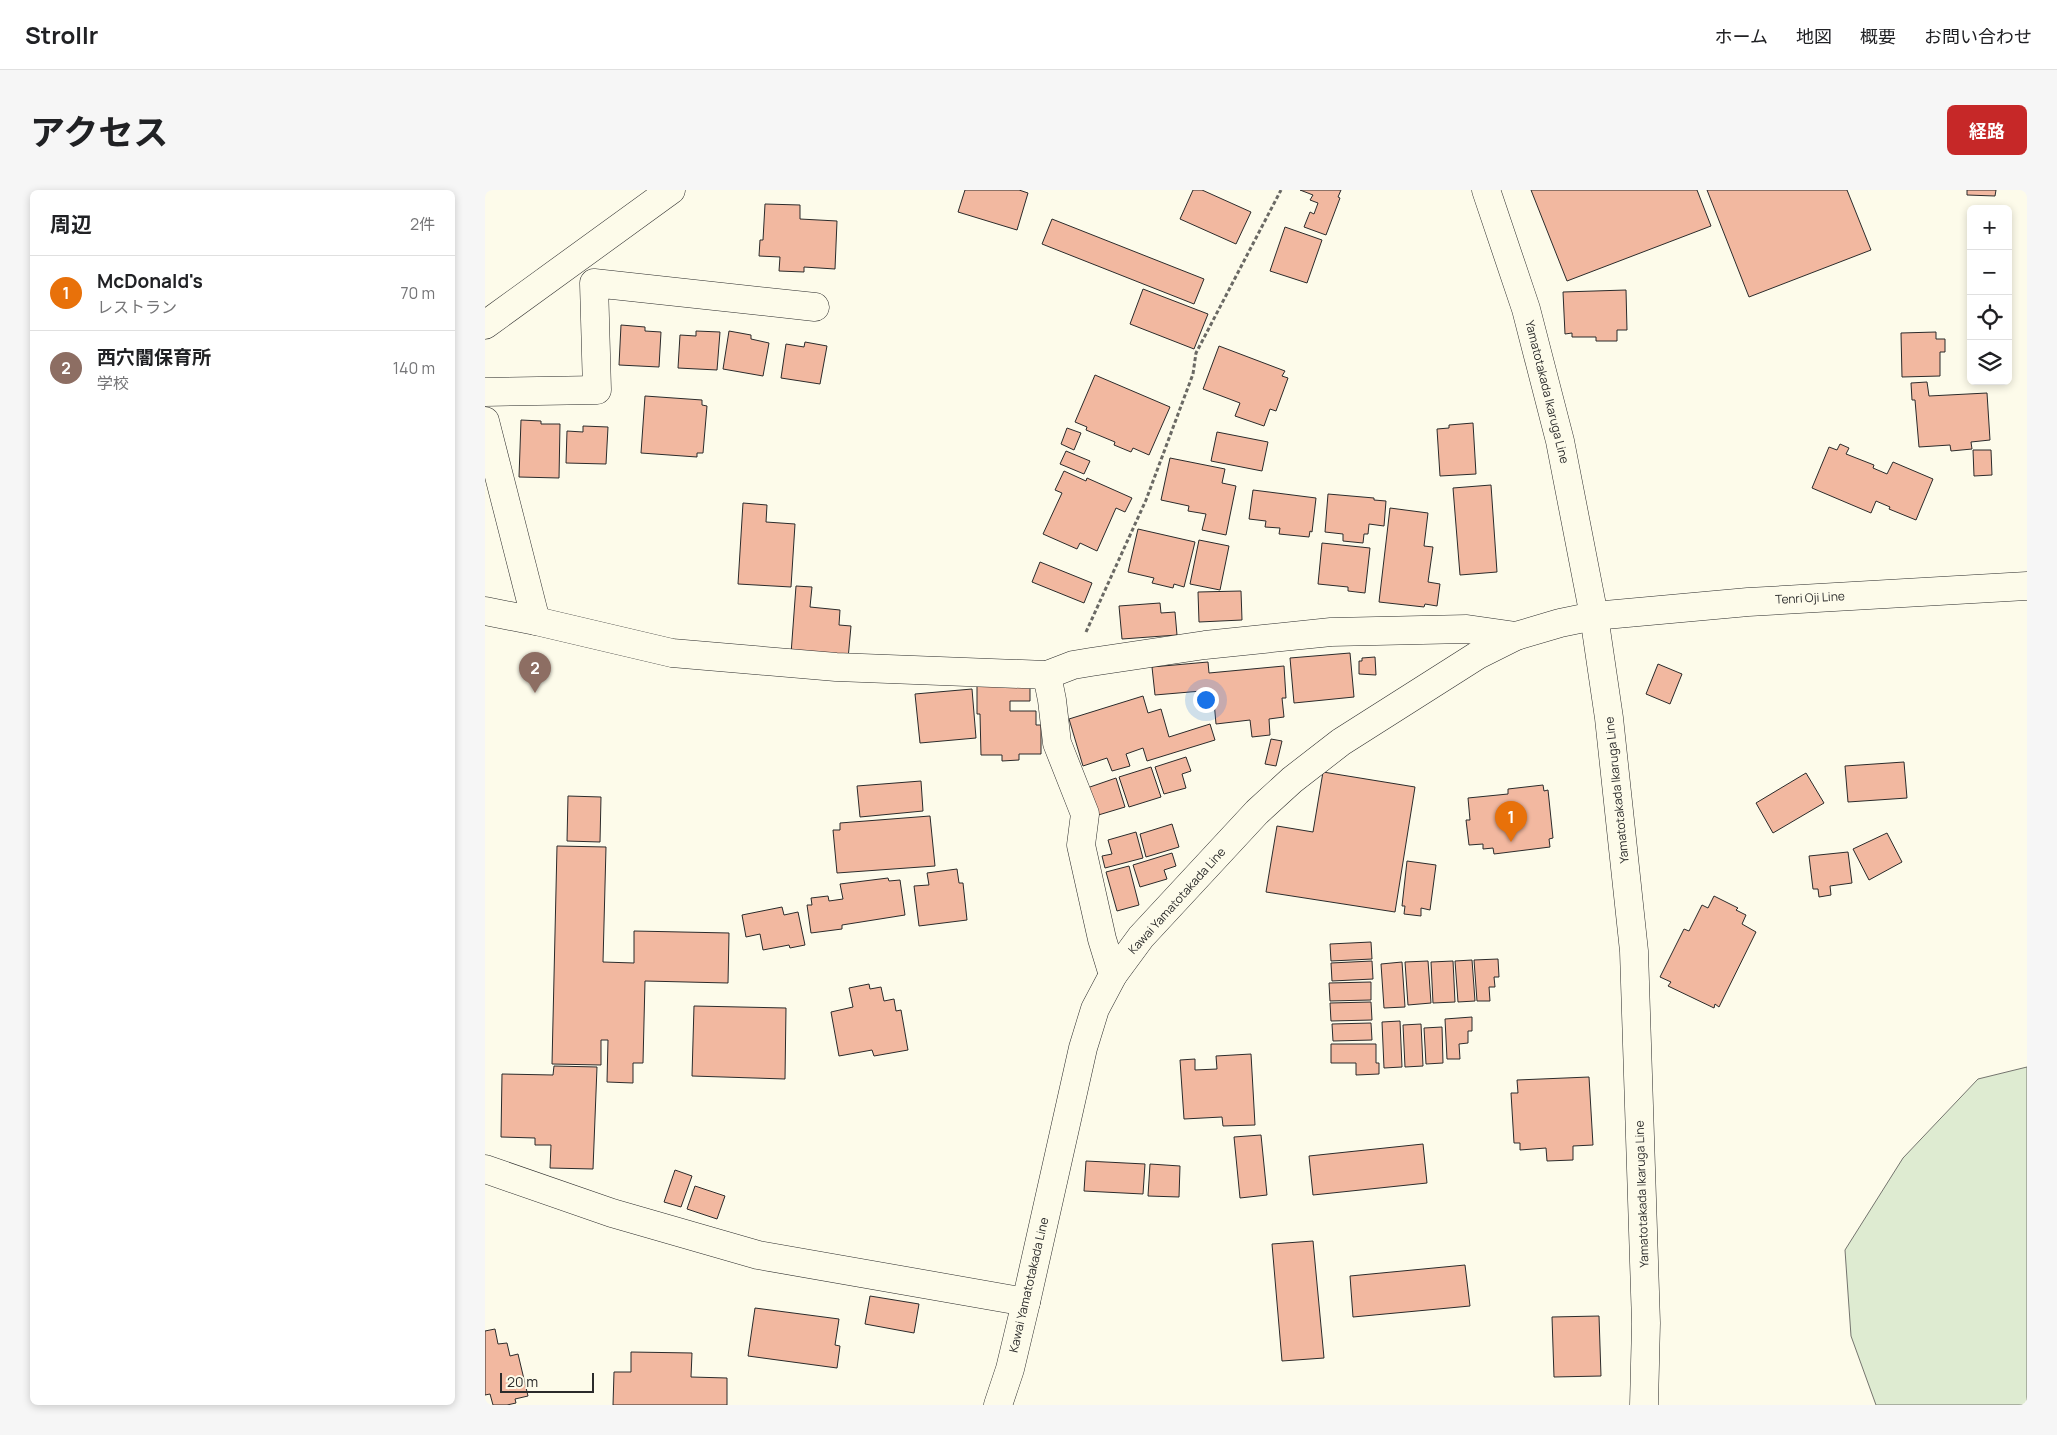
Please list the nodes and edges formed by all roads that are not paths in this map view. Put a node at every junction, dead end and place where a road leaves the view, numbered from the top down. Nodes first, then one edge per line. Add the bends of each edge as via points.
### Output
1 (671, 190) edge
2 (1486, 190) edge
3 (815, 307) dead end
4 (485, 325) edge
5 (485, 392) edge
6 (485, 421) edge
7 (2027, 586) edge
8 (485, 611) edge
9 (1594, 616) junction
10 (536, 621) junction
11 (1516, 636) junction
12 (1047, 675) junction
13 (1113, 975) junction
14 (485, 1169) edge
15 (1026, 1302) junction
16 (998, 1405) edge
17 (1644, 1405) edge

1 - 4 street
2 - 9 street, Yamatotakada Ikaruga Line via 1526,309 1560,441
3 - 5 street via 594,283 597,390
6 - 10 street
7 - 9 street, Tenri Oji Line via 1748,602
8 - 10 street
9 - 11 street, Kawai Yamatotakada Line
9 - 17 street, Yamatotakada Ikaruga Line via 1609,718 1634,951 1646,1323
10 - 12 street via 672,653 836,667
11 - 12 street via 1467,629 1331,632 1073,665
11 - 13 street, Kawai Yamatotakada Line via 1478,655 1341,742 1292,780 1257,812 1141,937
12 - 13 street via 1057,743 1085,814 1081,845
13 - 15 street, Kawai Yamatotakada Line via 1095,1009 1083,1048
14 - 15 street via 612,1213 758,1255
15 - 16 street, Kawai Yamatotakada Line

